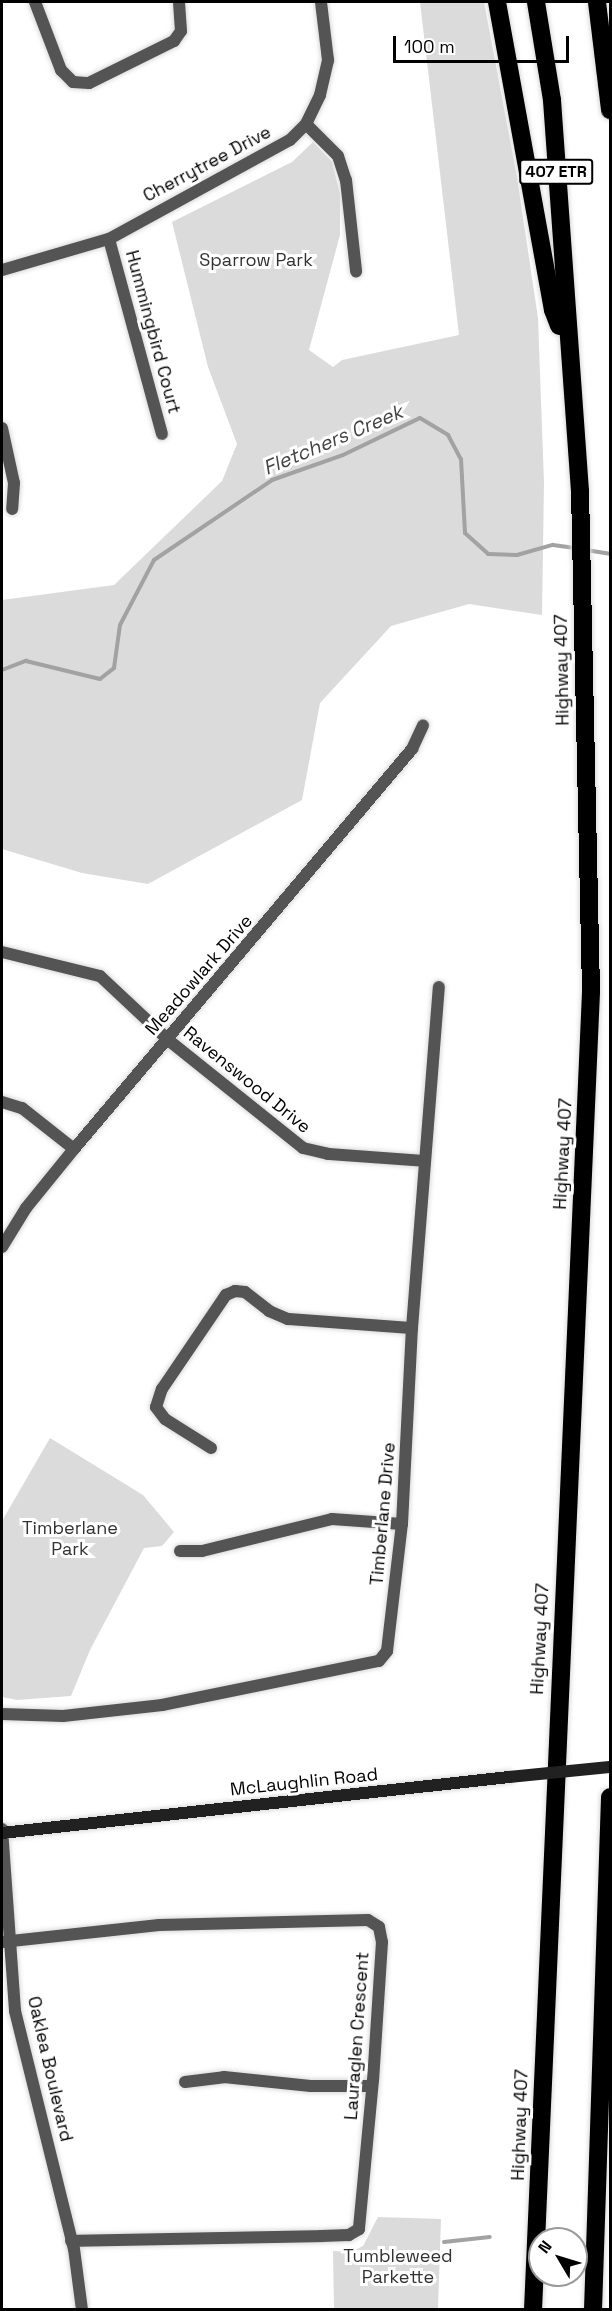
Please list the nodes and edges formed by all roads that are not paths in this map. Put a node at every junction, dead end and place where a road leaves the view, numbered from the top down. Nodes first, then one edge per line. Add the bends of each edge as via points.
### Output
1 (35, 2) edge
2 (179, 2) edge
3 (321, 2) edge
4 (497, 2) edge
5 (536, 2) edge
6 (597, 2) edge
7 (610, 110) edge
8 (306, 124) junction
9 (110, 240) junction
10 (2, 270) edge
11 (356, 271) dead end
12 (567, 344) junction
13 (2, 428) edge
14 (162, 434) dead end
15 (12, 510) dead end
16 (423, 725) dead end
17 (2, 952) edge
18 (440, 987) dead end
19 (167, 1039) junction
20 (2, 1102) edge
21 (74, 1149) junction
22 (425, 1161) junction
23 (2, 1248) edge
24 (412, 1328) junction
25 (211, 1448) dead end
26 (402, 1524) junction
27 (180, 1551) dead end
28 (2, 1714) edge
29 (610, 1767) edge
30 (610, 1797) edge
31 (2, 1828) edge
32 (2, 1833) edge
33 (6, 1942) edge
34 (185, 2082) dead end
35 (372, 2086) junction
36 (71, 2241) junction
37 (594, 2307) edge
38 (82, 2310) edge
39 (533, 2310) edge

1 - 2 street via 61,70 73,82 89,83 174,41 181,31
3 - 8 street, Cherrytree Drive via 328,60 320,95
4 - 12 highway via 553,310
5 - 12 highway, Highway 407 / 407 ETR via 552,100
6 - 7 highway
8 - 9 street, Cherrytree Drive via 273,150 182,196
8 - 11 street via 338,156
9 - 10 street, Cherrytree Drive
9 - 14 street, Hummingbird Court
12 - 39 highway, Highway 407 / 407 ETR via 580,491 591,991
13 - 15 street via 14,483
16 - 19 street, Meadowlark Drive via 412,749
17 - 19 street, Ravenswood Drive via 100,976
18 - 22 street, Timberlane Drive
19 - 21 street, Meadowlark Drive
19 - 22 street, Ravenswood Drive via 303,1148 328,1154
20 - 21 street via 22,1108
21 - 23 street, Meadowlark Drive via 26,1208
22 - 24 street, Timberlane Drive
24 - 25 street via 288,1319 269,1311 244,1292 226,1295 162,1389 156,1407 165,1419
24 - 26 street, Timberlane Drive
26 - 27 street via 332,1520 202,1551
26 - 28 street, Timberlane Drive via 389,1640 378,1660 162,1705 63,1716
29 - 32 street, McLaughlin Road, bridge
30 - 37 highway
31 - 32 street, Oaklea Boulevard
32 - 33 street, Oaklea Boulevard
33 - 35 street, Lauraglen Crescent via 159,1925 368,1920 379,1927 382,1942
33 - 36 street, Oaklea Boulevard via 15,2011
34 - 35 street via 224,2077 311,2086
35 - 36 street, Lauraglen Crescent via 363,2218 359,2229 349,2235
36 - 38 street, Oaklea Boulevard

